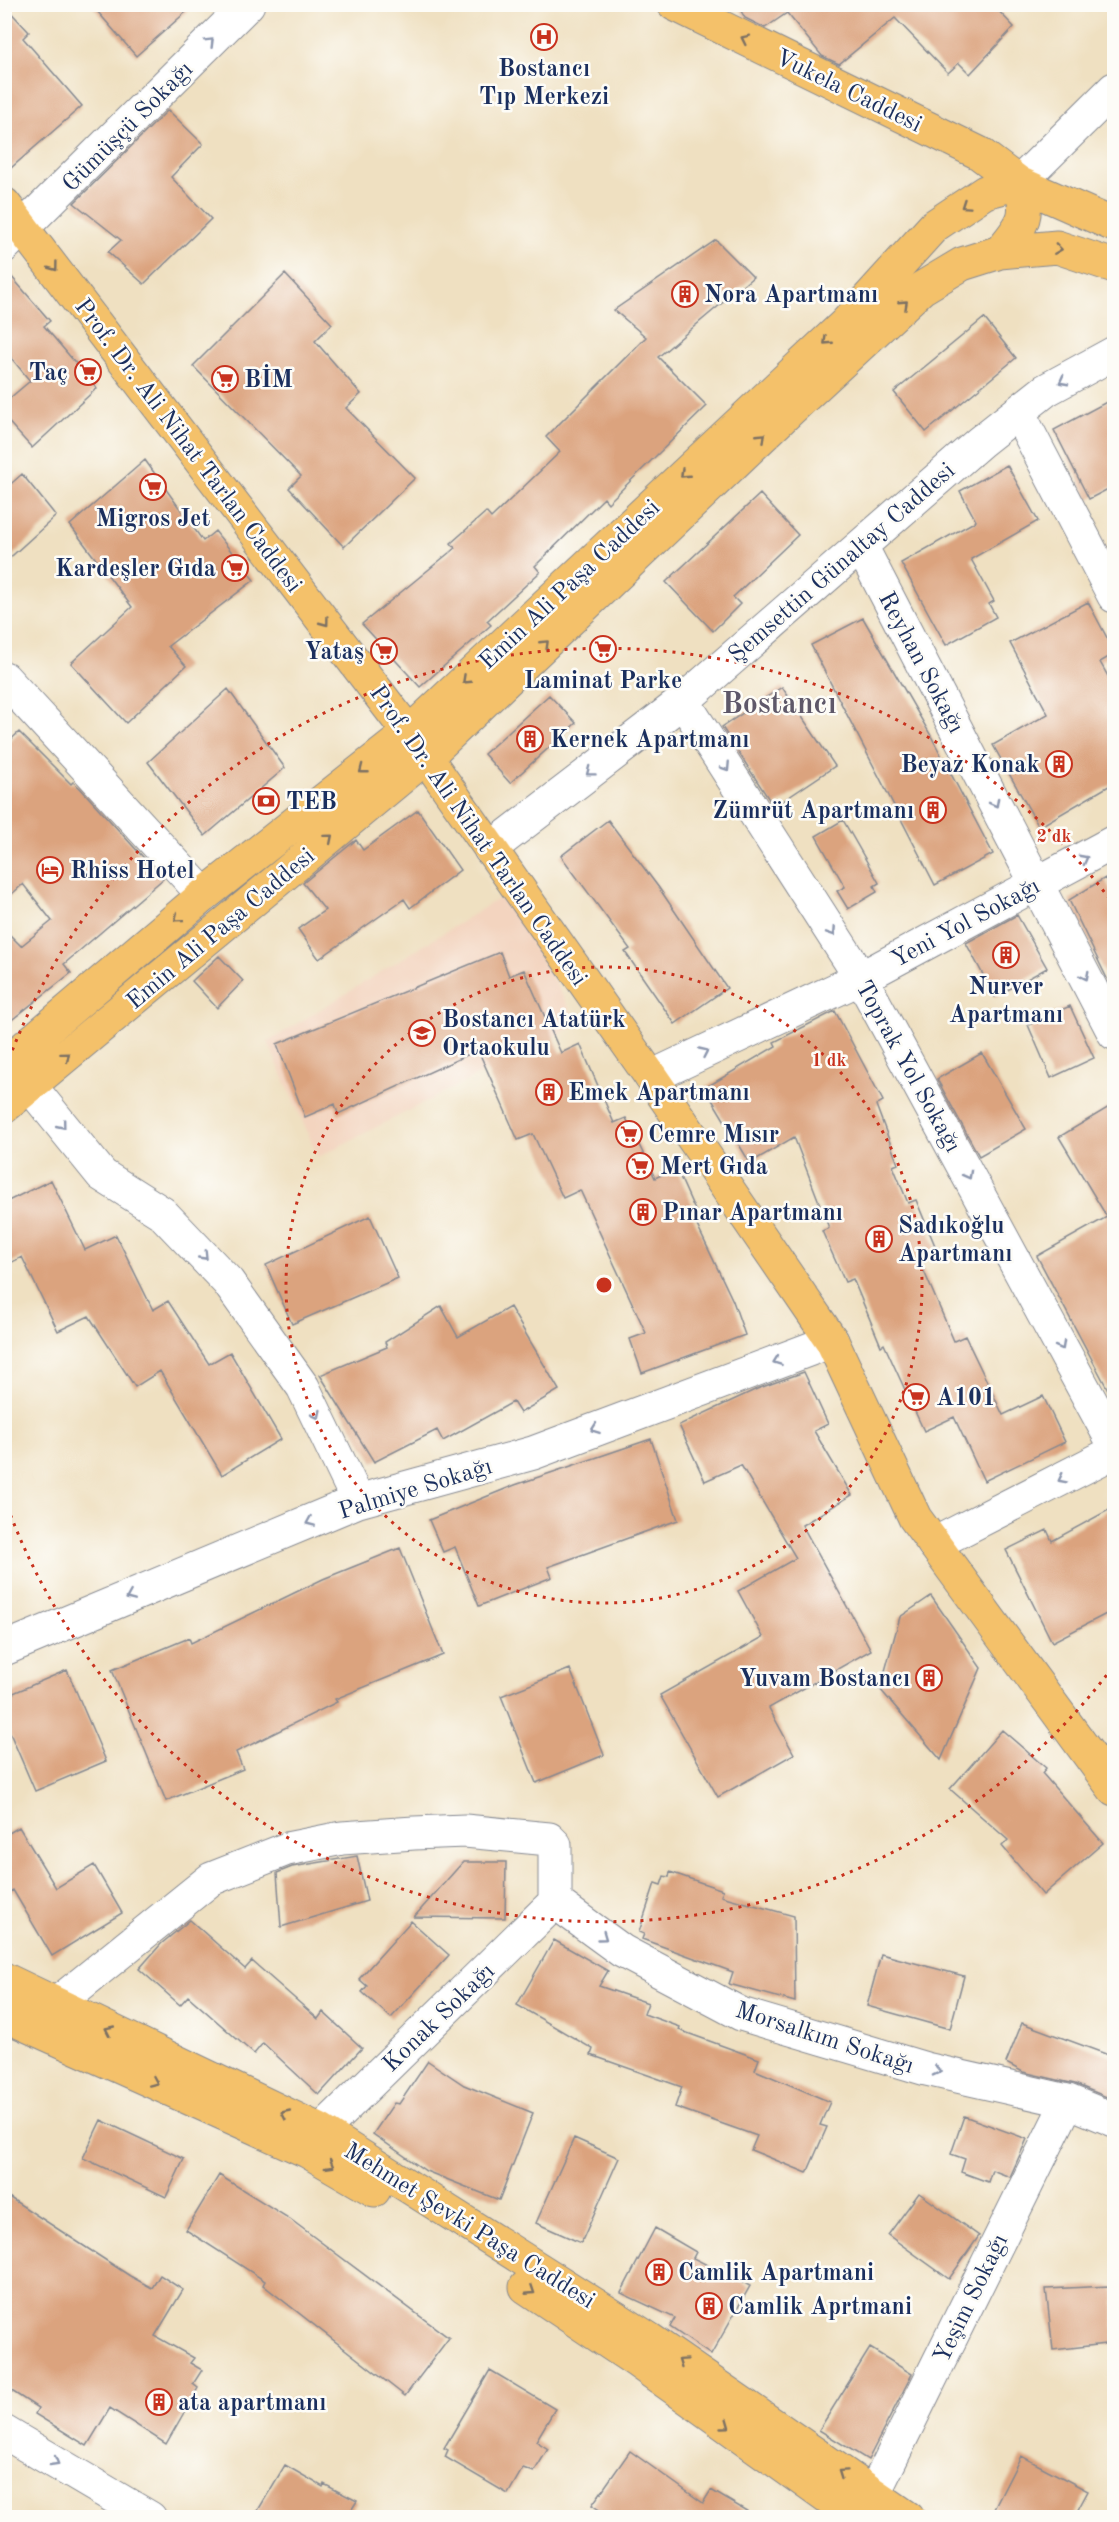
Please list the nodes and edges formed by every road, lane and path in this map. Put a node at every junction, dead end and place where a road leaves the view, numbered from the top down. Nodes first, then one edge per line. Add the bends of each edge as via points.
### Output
1 (248, 4) edge
2 (674, 4) edge
3 (1114, 89) edge
4 (1019, 183) junction
5 (1114, 225) edge
6 (11, 226) edge
7 (1000, 252) junction
8 (1114, 266) edge
9 (1114, 353) edge
10 (1018, 412) junction
11 (861, 546) junction
12 (1114, 596) edge
13 (4, 678) edge
14 (683, 700) junction
15 (418, 745) junction
16 (1114, 842) edge
17 (490, 849) junction
18 (1038, 884) junction
19 (204, 895) junction
20 (861, 978) junction
21 (1114, 1033) edge
22 (4, 1065) edge
23 (651, 1077) junction
24 (17, 1079) edge
25 (4, 1107) edge
26 (832, 1341) junction
27 (1114, 1444) edge
28 (1114, 1452) edge
29 (358, 1501) junction
30 (934, 1544) junction
31 (4, 1649) edge
32 (1114, 1789) edge
33 (555, 1902) junction
34 (4, 1979) edge
35 (55, 2005) junction
36 (4, 2015) edge
37 (1068, 2101) junction
38 (1114, 2120) edge
39 (321, 2131) junction
40 (4, 2432) edge
41 (864, 2506) edge
42 (150, 2517) edge
43 (908, 2517) edge

6 -> 1 street, Gümüşçü Sokağı
4 -> 2 main road, Vukela Caddesi via 979,153
3 - 4 street, Emin Ali Paşa Caddesi
4 - 5 main road
4 - 7 main road via 1027,203 1023,220
4 -> 15 main road, Emin Ali Paşa Caddesi via 985,192 934,226 845,324
6 -> 15 main road, Prof. Dr. Ali Nihat Tarlan Caddesi
7 -> 8 main road via 1058,247
15 -> 7 main road, Emin Ali Paşa Caddesi via 922,288 962,264
9 -> 10 street, Şemsettin Günaltay Caddesi via 1046,390
10 - 11 street, Şemsettin Günaltay Caddesi
10 - 12 street
11 - 14 street, Şemsettin Günaltay Caddesi
11 -> 18 street, Reyhan Sokağı
13 - 19 street
14 -> 17 street, Şemsettin Günaltay Caddesi
14 -> 20 street, Toprak Yol Sokağı
15 - 17 main road, Prof. Dr. Ali Nihat Tarlan Caddesi
15 -> 19 main road, Emin Ali Paşa Caddesi
24 -> 15 main road, Emin Ali Paşa Caddesi
18 -> 16 street, Yeni Yol Sokağı
17 - 23 main road, Prof. Dr. Ali Nihat Tarlan Caddesi
18 - 20 street, Yeni Yol Sokağı
18 -> 21 street, Reyhan Sokağı
19 -> 22 main road, Emin Ali Paşa Caddesi
23 -> 20 street, Yeni Yol Sokağı
20 -> 27 street, Toprak Yol Sokağı
23 - 26 main road, Prof. Dr. Ali Nihat Tarlan Caddesi
24 - 25 main road, Emin Ali Paşa Caddesi
24 -> 29 street via 102,1175 162,1213 228,1282 303,1387
26 -> 29 street, Palmiye Sokağı via 533,1452
26 - 30 main road, Prof. Dr. Ali Nihat Tarlan Caddesi via 915,1518
28 -> 30 street
29 -> 31 street, Palmiye Sokağı
30 - 32 main road, Prof. Dr. Ali Nihat Tarlan Caddesi
33 - 35 street via 555,1845 549,1839 465,1831 342,1838 287,1849 211,1879
33 -> 37 street, Morsalkım Sokağı via 622,1951 741,2014 926,2069
33 - 39 street, Konak Sokağı
34 - 35 main road, Mehmet Şevki Paşa Caddesi
39 -> 35 main road, Mehmet Şevki Paşa Caddesi
36 -> 41 main road, Mehmet Şevki Paşa Caddesi via 307,2151 411,2212
37 - 38 street, Morsalkım Sokağı
37 - 41 street, Yeşim Sokağı
41 -> 39 main road, Mehmet Şevki Paşa Caddesi via 649,2339
40 -> 42 street
41 - 43 main road, Mehmet Şevki Paşa Caddesi

